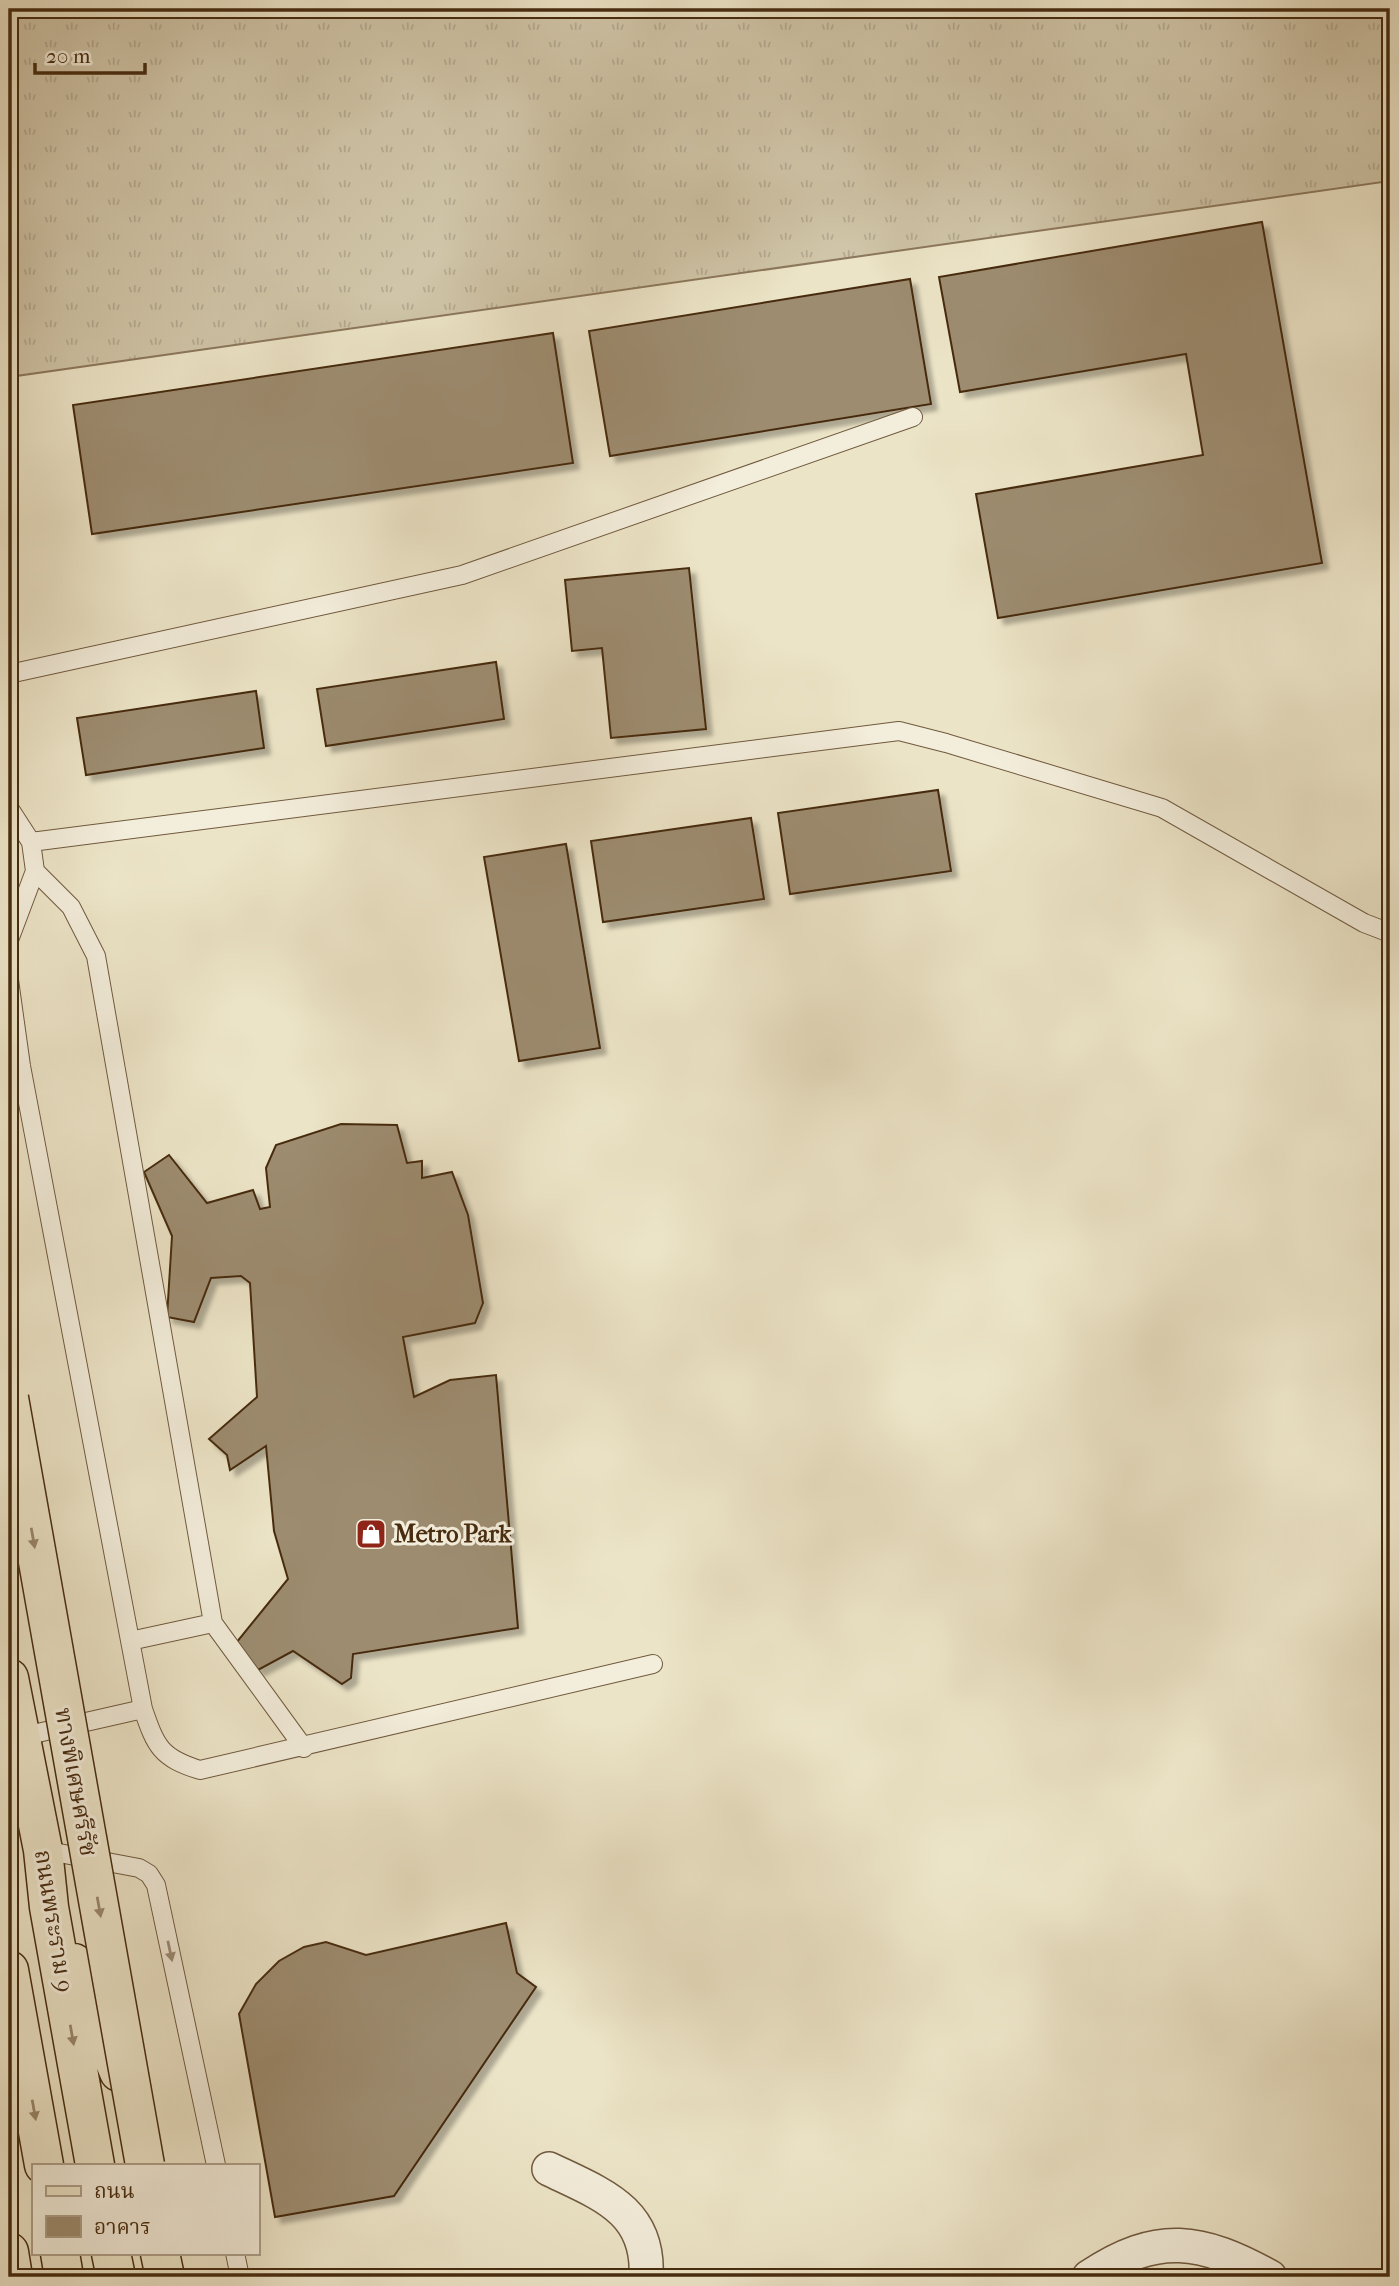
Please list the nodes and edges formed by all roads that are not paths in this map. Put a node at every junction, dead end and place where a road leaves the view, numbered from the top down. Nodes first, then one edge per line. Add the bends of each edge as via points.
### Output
1 (913, 417) dead end
2 (9, 674) edge
3 (9, 808) edge
4 (31, 842) junction
5 (35, 871) junction
6 (1390, 933) edge
7 (9, 940) edge
8 (9, 980) edge
9 (9, 1398) edge
10 (213, 1623) junction
11 (130, 1641) junction
12 (653, 1664) dead end
13 (9, 1678) edge
14 (144, 1709) junction
15 (20, 1737) junction
16 (304, 1748) junction
17 (43, 1850) junction
18 (50, 1907) junction
19 (9, 1970) edge
20 (44, 2164) edge
21 (95, 2164) edge
22 (138, 2164) edge
23 (145, 2164) edge
24 (216, 2164) edge
25 (549, 2169) dead end
26 (9, 2252) edge
27 (60, 2254) edge
28 (111, 2254) edge
29 (158, 2254) edge
30 (235, 2254) edge
31 (13, 2277) edge
32 (64, 2277) edge
33 (116, 2277) edge
34 (163, 2277) edge
35 (240, 2277) edge
36 (646, 2277) edge
37 (1088, 2277) edge
38 (1270, 2277) edge

1 - 2 lane via 462,575
3 - 4 lane
4 - 5 lane
4 - 6 lane via 900,732 1162,808 1364,923
5 - 7 lane
5 - 10 lane via 71,907 96,956
8 - 11 lane
9 -> 23 main road, ทางพิเศษศรีรัช, bridge
10 - 11 lane
10 - 16 lane
11 - 14 lane
12 - 16 lane
13 - 15 main road, ถนนพระราม 9
14 - 15 lane
14 - 16 lane via 155,1743 174,1762 200,1770
15 - 17 main road, ถนนพระราม 9
17 - 18 main road, ถนนพระราม 9
17 -> 24 lane via 139,1868 156,1885
18 -> 21 main road, ถนนพระราม 9
18 - 22 main road via 117,2063
19 -> 20 main road
25 - 36 street via 622,2208 642,2234
26 - 31 main road
27 - 32 main road
28 - 33 main road
29 - 34 main road
30 - 35 lane
37 - 38 street via 1145,2250 1190,2244 1229,2255

